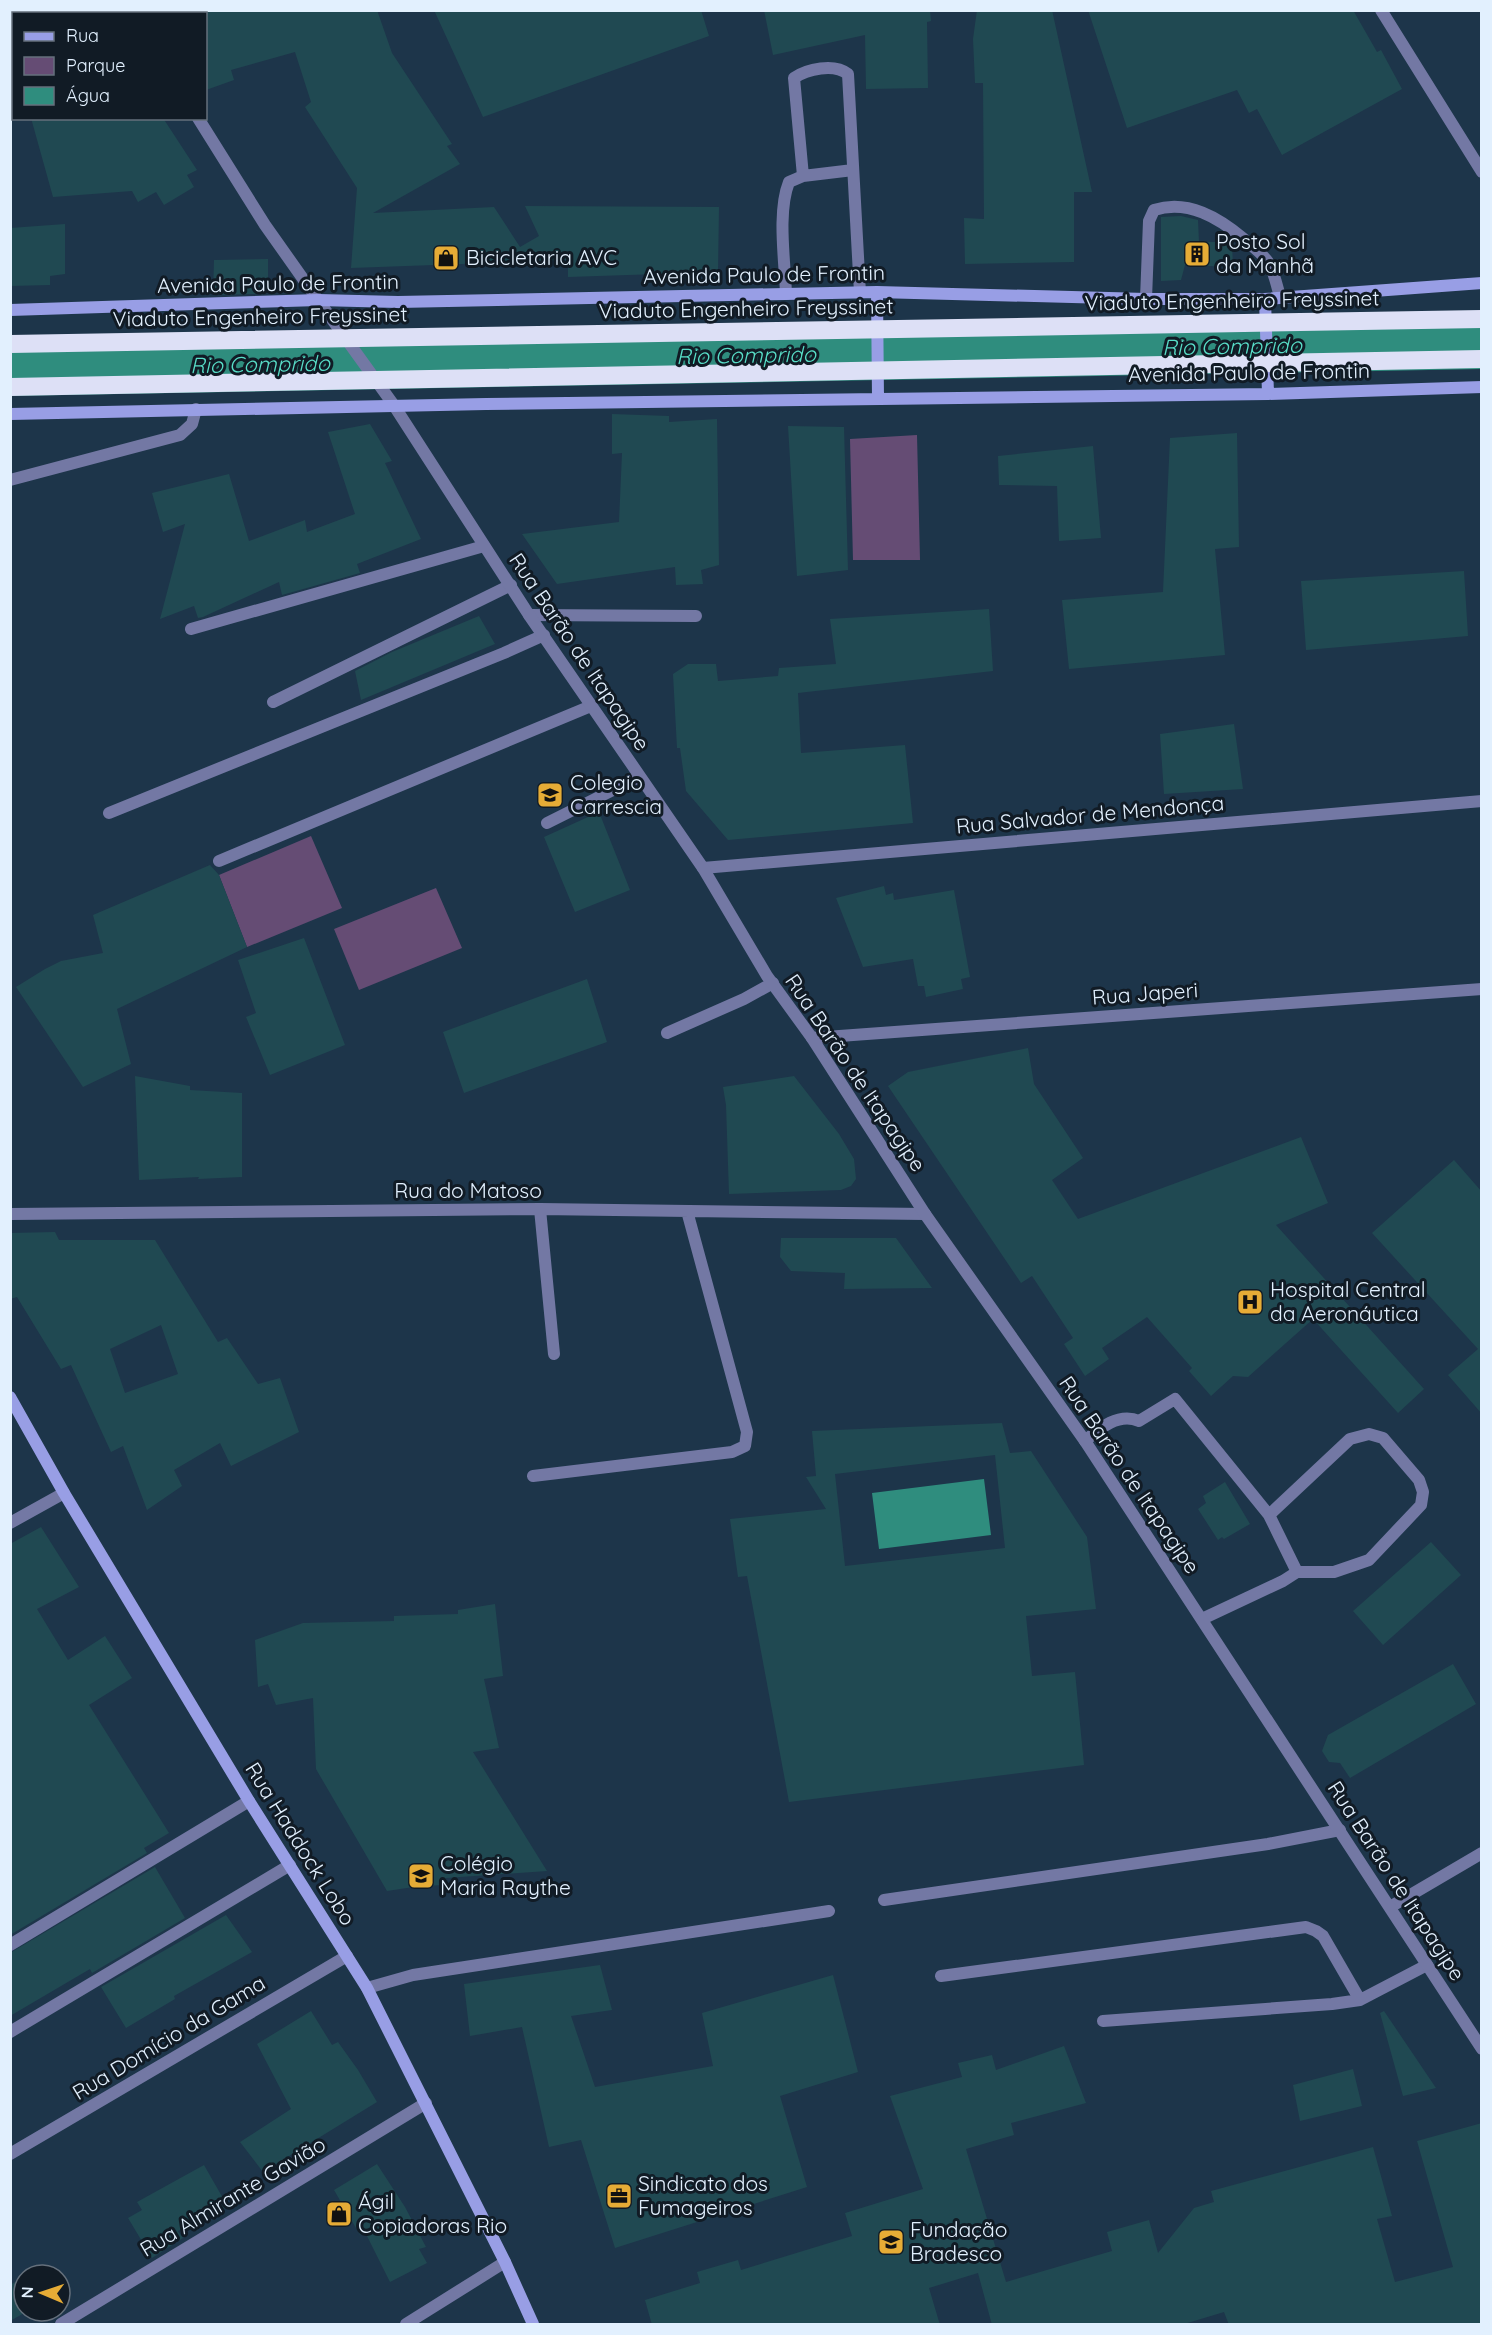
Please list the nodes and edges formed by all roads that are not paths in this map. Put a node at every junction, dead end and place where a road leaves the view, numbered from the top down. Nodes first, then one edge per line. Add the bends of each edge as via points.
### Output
1 (1381, 10) edge
2 (199, 120) edge
3 (853, 170) junction
4 (1482, 172) edge
5 (803, 176) junction
6 (1482, 283) edge
7 (877, 292) junction
8 (861, 293) junction
9 (786, 294) junction
10 (1280, 297) junction
11 (1265, 298) junction
12 (1146, 299) junction
13 (319, 303) junction
14 (10, 310) edge
15 (1482, 319) edge
16 (10, 344) edge
17 (1482, 359) edge
18 (10, 387) edge
19 (1482, 387) edge
20 (1268, 394) junction
21 (878, 399) junction
22 (393, 405) junction
23 (196, 409) junction
24 (10, 414) edge
25 (10, 480) edge
26 (484, 546) junction
27 (511, 585) junction
28 (530, 615) junction
29 (696, 616) dead end
30 (191, 629) dead end
31 (544, 635) junction
32 (273, 702) dead end
33 (591, 706) junction
34 (639, 777) junction
35 (1482, 801) edge
36 (109, 813) dead end
37 (547, 823) dead end
38 (219, 861) dead end
39 (703, 868) junction
40 (773, 983) junction
41 (1482, 989) edge
42 (667, 1033) dead end
43 (812, 1038) junction
44 (540, 1209) junction
45 (687, 1211) junction
46 (10, 1214) edge
47 (925, 1214) junction
48 (554, 1354) dead end
49 (10, 1397) edge
50 (1085, 1441) junction
51 (533, 1476) dead end
52 (64, 1493) junction
53 (1269, 1515) junction
54 (10, 1523) edge
55 (1297, 1572) junction
56 (1202, 1619) junction
57 (249, 1801) junction
58 (1340, 1830) junction
59 (1482, 1853) edge
60 (290, 1865) junction
61 (884, 1900) dead end
62 (1390, 1907) junction
63 (829, 1911) dead end
64 (10, 1945) edge
65 (347, 1956) junction
66 (1427, 1965) junction
67 (941, 1976) dead end
68 (367, 1988) junction
69 (1360, 2000) junction
70 (1103, 2021) dead end
71 (10, 2032) edge
72 (1482, 2049) edge
73 (426, 2103) junction
74 (10, 2154) edge
75 (505, 2262) junction
76 (62, 2325) edge
77 (406, 2325) edge
78 (533, 2325) edge

1 - 4 street
2 - 13 street, Rua Barão de Itapagipe
3 - 5 street
3 - 5 street via 848,74 832,67 794,78
3 - 8 street
5 - 9 street via 789,182 785,193
6 - 10 main road, Avenida Paulo de Frontin
7 - 8 main road, Avenida Paulo de Frontin
7 - 12 main road, Avenida Paulo de Frontin
7 - 21 main road, bridge
8 - 9 main road, Avenida Paulo de Frontin
9 - 13 main road, Avenida Paulo de Frontin
10 - 11 main road, Avenida Paulo de Frontin
10 - 12 street via 1269,263 1233,230 1193,208 1161,207 1154,210 1149,221
11 - 12 main road, Avenida Paulo de Frontin
11 - 20 main road, bridge
13 - 14 main road, Avenida Paulo de Frontin
13 - 22 street, Rua Barão de Itapagipe, bridge
15 - 16 highway, Viaduto Engenheiro Freyssinet, bridge
17 - 18 highway, bridge
19 - 20 main road, Avenida Paulo de Frontin
20 - 21 main road, Avenida Paulo de Frontin
21 - 22 main road, Avenida Paulo de Frontin
22 - 23 main road, Avenida Paulo de Frontin
22 - 26 street, Rua Barão de Itapagipe
23 - 24 main road, Avenida Paulo de Frontin
23 - 25 street via 192,424 180,435
26 - 27 street, Rua Barão de Itapagipe
26 - 30 street
27 - 28 street, Rua Barão de Itapagipe
27 - 32 street
28 - 29 street
28 - 31 street, Rua Barão de Itapagipe
31 - 33 street, Rua Barão de Itapagipe
31 - 36 street
33 - 34 street, Rua Barão de Itapagipe
33 - 38 street
34 - 37 street
34 - 39 street, Rua Barão de Itapagipe
35 - 39 street, Rua Salvador de Mendonça
39 - 40 street, Rua Barão de Itapagipe
40 - 42 street
40 - 43 street, Rua Barão de Itapagipe
41 - 43 street, Rua Japeri
43 - 47 street, Rua Barão de Itapagipe
44 - 45 street, Rua do Matoso
44 - 46 street, Rua do Matoso
44 - 48 street
45 - 47 street, Rua do Matoso
45 - 51 street via 747,1432 745,1446 732,1452
47 - 50 street, Rua Barão de Itapagipe
49 - 52 main road, Rua Haddock Lobo
50 - 53 street via 1101,1426 1131,1418 1139,1421 1175,1399
50 - 56 street, Rua Barão de Itapagipe
52 - 54 street
52 - 57 main road, Rua Haddock Lobo
53 - 55 street
53 - 55 street via 1350,1439 1369,1434 1383,1438 1419,1480 1423,1492 1421,1505 1369,1560 1334,1572
55 - 56 street
56 - 58 street, Rua Barão de Itapagipe
57 - 60 main road, Rua Haddock Lobo
57 - 64 street
58 - 61 street
58 - 62 street, Rua Barão de Itapagipe
59 - 62 street
60 - 65 main road, Rua Haddock Lobo
60 - 71 street
62 - 66 street, Rua Barão de Itapagipe
63 - 68 street via 413,1975
65 - 68 main road, Rua Haddock Lobo
65 - 74 street, Rua Domício da Gama
66 - 69 street
66 - 72 street, Rua Barão de Itapagipe
67 - 69 street via 1306,1928 1323,1936
68 - 73 main road, Rua Haddock Lobo
69 - 70 street
73 - 75 main road, Rua Haddock Lobo
73 - 76 street, Rua Almirante Gavião
75 - 77 street
75 - 78 main road, Rua Haddock Lobo

